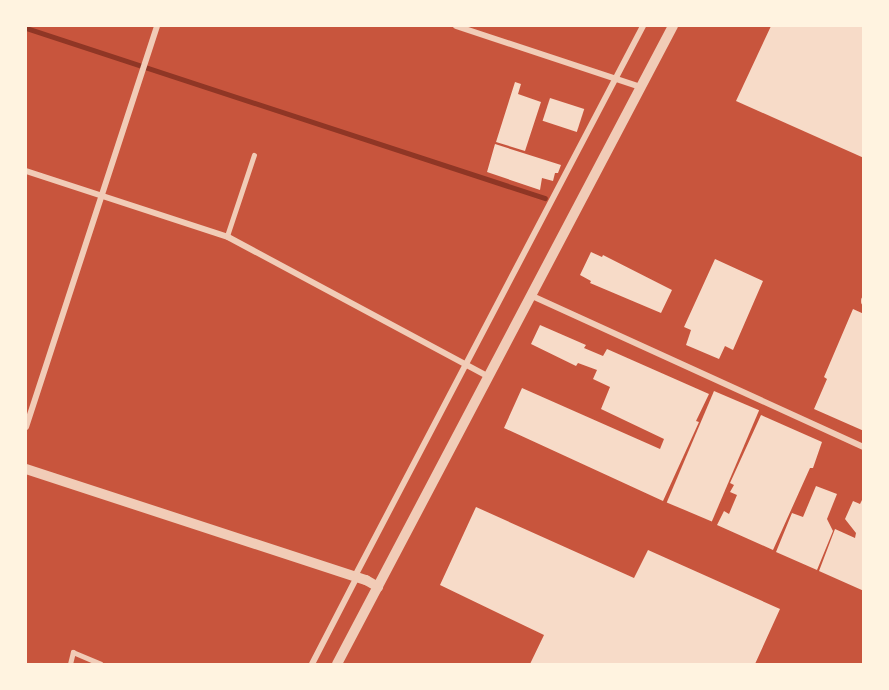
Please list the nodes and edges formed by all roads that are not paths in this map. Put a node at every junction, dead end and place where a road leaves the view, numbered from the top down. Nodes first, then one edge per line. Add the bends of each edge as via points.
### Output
1 (157, 26) edge
2 (456, 26) edge
3 (643, 26) edge
4 (673, 26) edge
5 (615, 79) junction
6 (640, 87) junction
7 (254, 155) dead end
8 (26, 171) edge
9 (102, 195) junction
10 (227, 237) junction
11 (530, 295) junction
12 (466, 364) junction
13 (489, 377) junction
14 (26, 427) edge
15 (864, 447) edge
16 (26, 469) edge
17 (356, 577) junction
18 (378, 587) junction
19 (70, 664) edge
20 (101, 664) edge
21 (312, 664) edge
22 (337, 664) edge

1 - 9 street
2 - 5 street
3 - 5 street
4 - 6 street
5 - 6 street
5 - 12 street
6 - 11 street
7 - 10 lane
8 - 9 street
9 - 10 street
9 - 14 street
10 - 12 street
11 - 13 street
11 - 15 street
12 - 13 street
12 - 17 street
13 - 18 street
16 - 17 street
17 - 18 street
17 - 21 street
18 - 22 street
19 - 20 lane via 73,652

